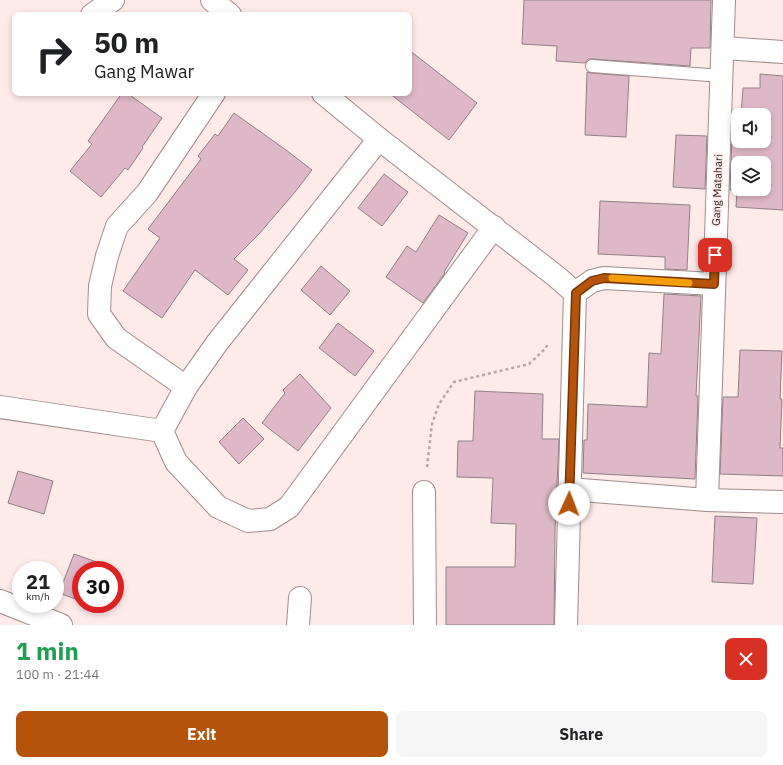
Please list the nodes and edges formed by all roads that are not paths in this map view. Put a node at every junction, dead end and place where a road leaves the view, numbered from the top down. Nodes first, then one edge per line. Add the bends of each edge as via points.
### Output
1 (113, 0) edge
2 (212, 0) edge
3 (724, 0) edge
4 (96, 12) edge
5 (226, 12) edge
6 (723, 48) junction
7 (783, 52) edge
8 (592, 66) dead end
9 (721, 76) junction
10 (212, 96) edge
11 (327, 96) edge
12 (379, 139) junction
13 (494, 227) junction
14 (714, 284) junction
15 (576, 293) junction
16 (186, 387) junction
17 (0, 407) edge
18 (162, 431) junction
19 (569, 489) junction
20 (424, 492) road end
21 (707, 500) junction
22 (783, 502) edge
23 (300, 598) dead end
24 (0, 600) edge
25 (61, 625) edge
26 (298, 625) edge
27 (425, 625) edge
28 (566, 625) edge

1 - 4 street
2 - 5 street
3 - 6 street, Gang Matahari
6 - 7 street
6 - 9 street, Gang Matahari
8 - 9 lane
9 - 14 street, Gang Matahari
10 - 16 street via 147,193 117,226 106,256 100,286 99,314 116,338
11 - 12 street
12 - 13 street
12 - 16 street via 217,343
13 - 15 street
13 - 18 street via 289,507 270,519 248,521 218,507 176,462
14 - 15 street via 604,278 592,281
14 - 21 street, Gang Matahari
15 - 19 street
16 - 18 street
17 - 18 street
19 - 21 street
19 - 28 street
20 - 27 street
21 - 22 street
23 - 26 street
24 - 25 street

